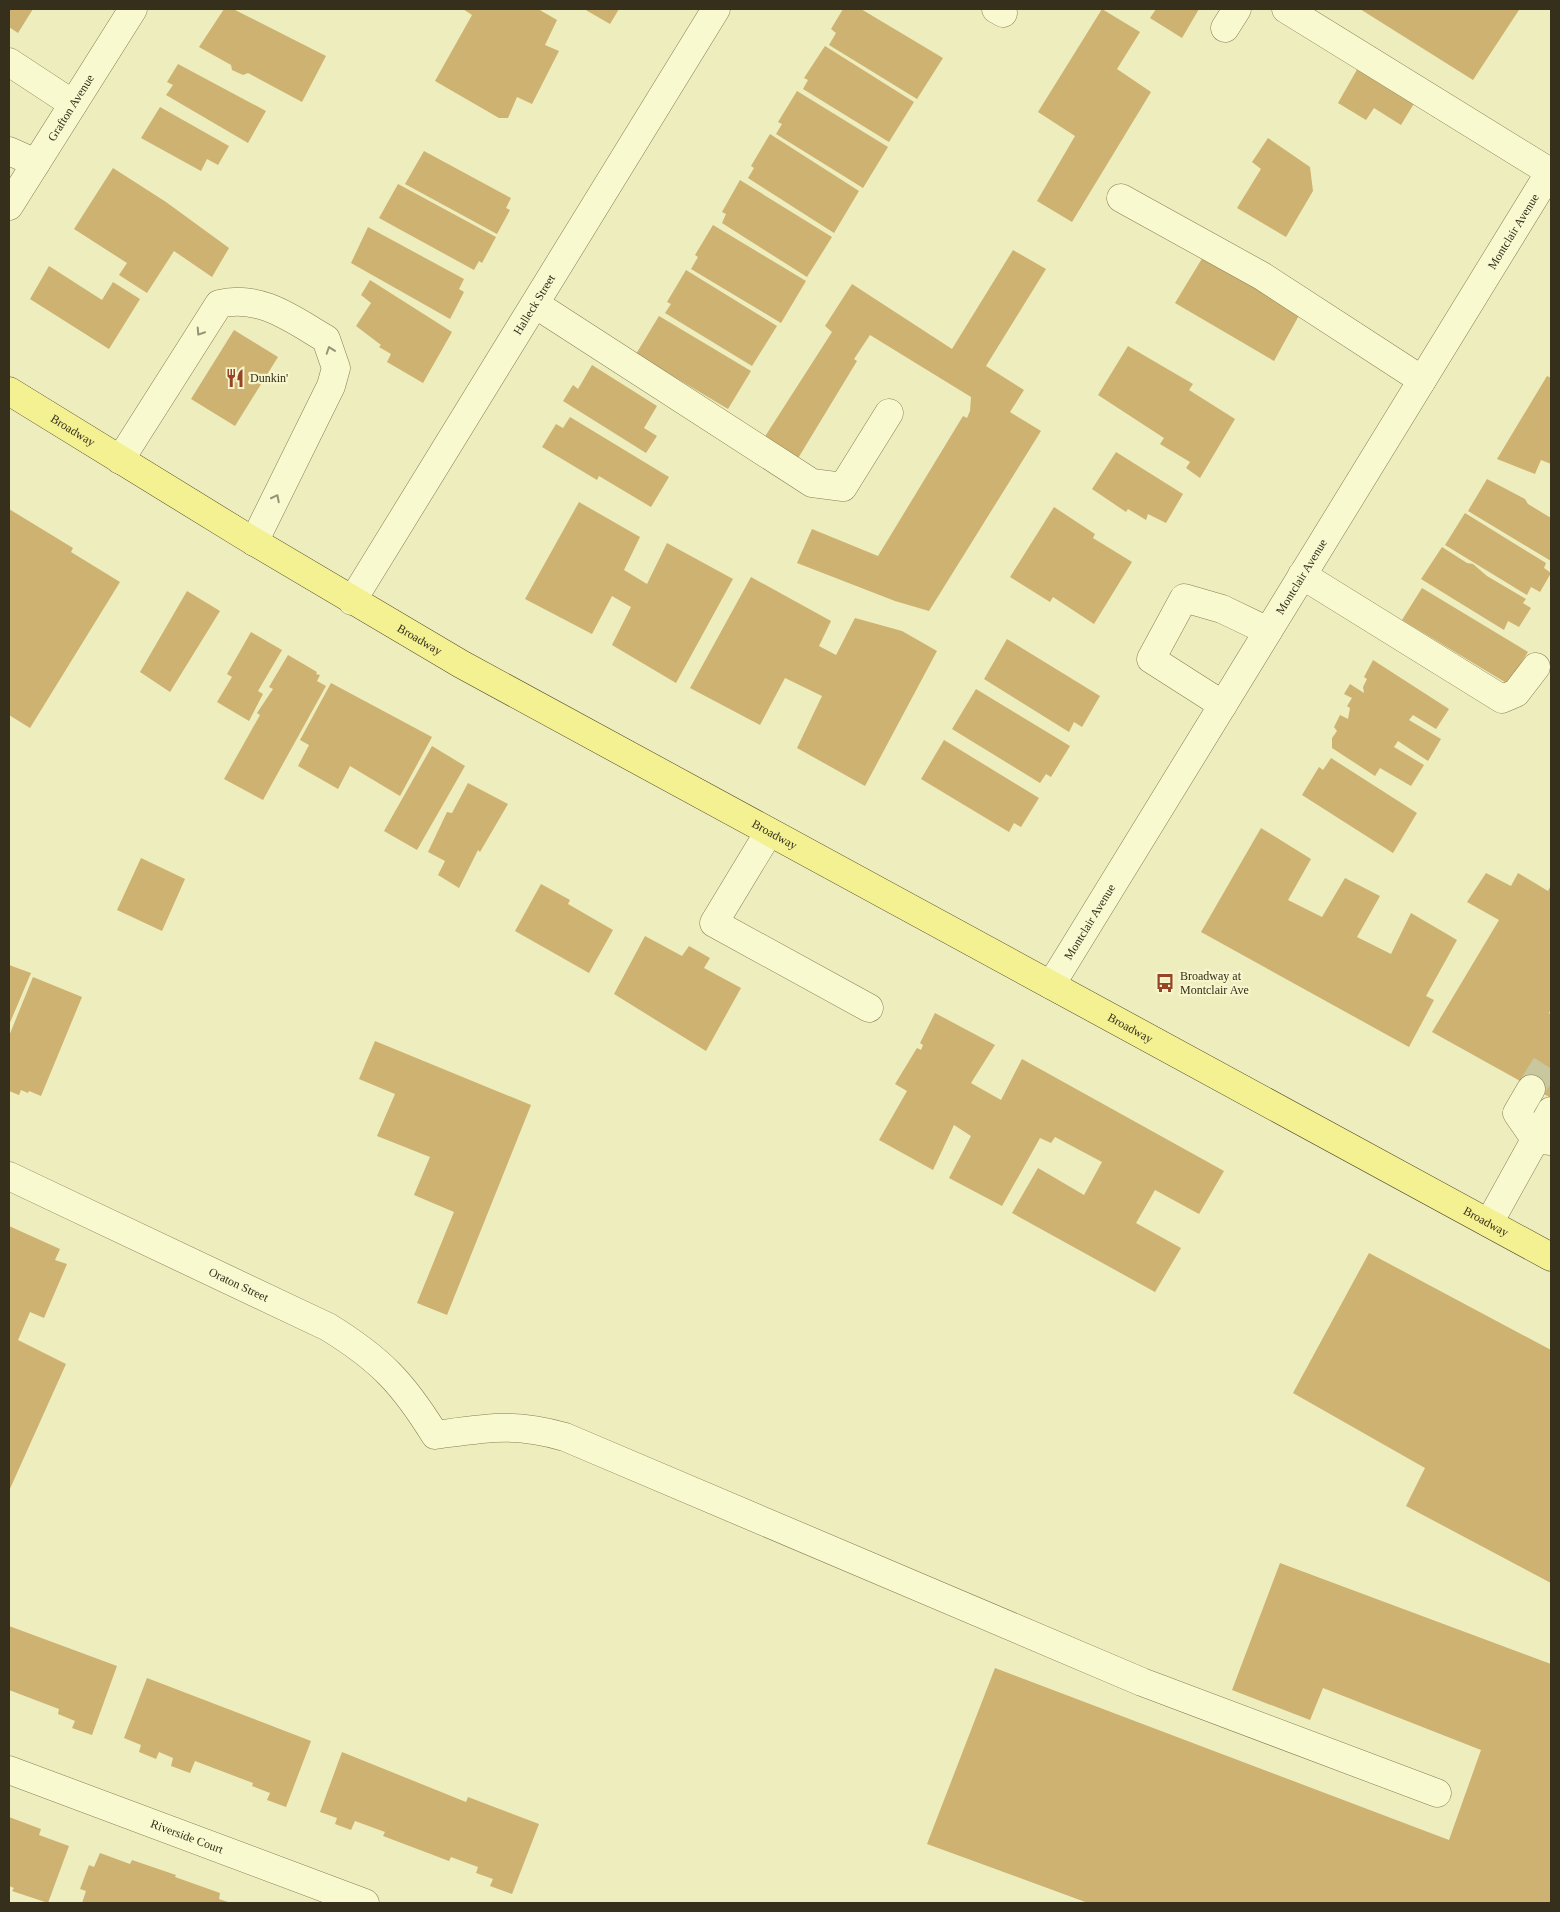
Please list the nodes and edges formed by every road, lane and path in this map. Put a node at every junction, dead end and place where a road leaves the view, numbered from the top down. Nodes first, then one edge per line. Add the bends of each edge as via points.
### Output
1 (133, 9) edge
2 (716, 9) edge
3 (1286, 9) edge
4 (9, 62) edge
5 (73, 104) junction
6 (9, 151) edge
7 (36, 163) junction
8 (1550, 171) edge
9 (1121, 198) dead end
10 (9, 206) edge
11 (535, 304) junction
12 (1422, 380) junction
13 (9, 391) edge
14 (889, 413) dead end
15 (120, 460) junction
16 (254, 542) junction
17 (1302, 576) junction
18 (352, 601) junction
19 (1268, 631) junction
20 (1536, 667) dead end
21 (1223, 705) junction
22 (769, 832) junction
23 (1050, 985) junction
24 (869, 1008) dead end
25 (1531, 1089) tunnel mouth
26 (1551, 1111) tunnel mouth
27 (1543, 1140) edge
28 (9, 1176) edge
29 (1489, 1223) junction
30 (1551, 1257) edge
31 (9, 1770) edge
32 (1437, 1793) dead end
33 (365, 1903) edge

1 - 5 street, Grafton Avenue
2 - 11 street, Halleck Street
3 - 8 street
4 - 5 street
5 - 7 street, Grafton Avenue
6 - 7 street
7 - 10 street, Grafton Avenue
8 - 12 street, Montclair Avenue
9 - 12 street via 1262,276
11 - 14 street via 812,483 843,487
11 - 18 street, Halleck Street
12 - 17 street, Montclair Avenue
13 - 15 main road, Broadway
15 - 16 main road, Broadway
16 -> 15 street via 331,386 336,368 326,339 273,308 255,302 218,304
16 - 18 main road, Broadway
17 - 19 street, Montclair Avenue
17 - 20 street via 1502,699 1516,693
18 - 22 main road, Broadway
19 - 21 street, Montclair Avenue
19 - 21 street via 1222,609 1184,598 1151,660
21 - 23 street, Montclair Avenue
22 - 23 main road, Broadway
22 - 24 street via 714,923
23 - 29 main road, Broadway
25 - 27 street via 1517,1113
26 - 27 street
27 - 29 street
28 - 32 street, Oraton Street via 344,1336 387,1369 412,1398 435,1435 504,1426 537,1429 565,1437 1142,1682
29 - 30 main road, Broadway
31 - 33 street, Riverside Court

